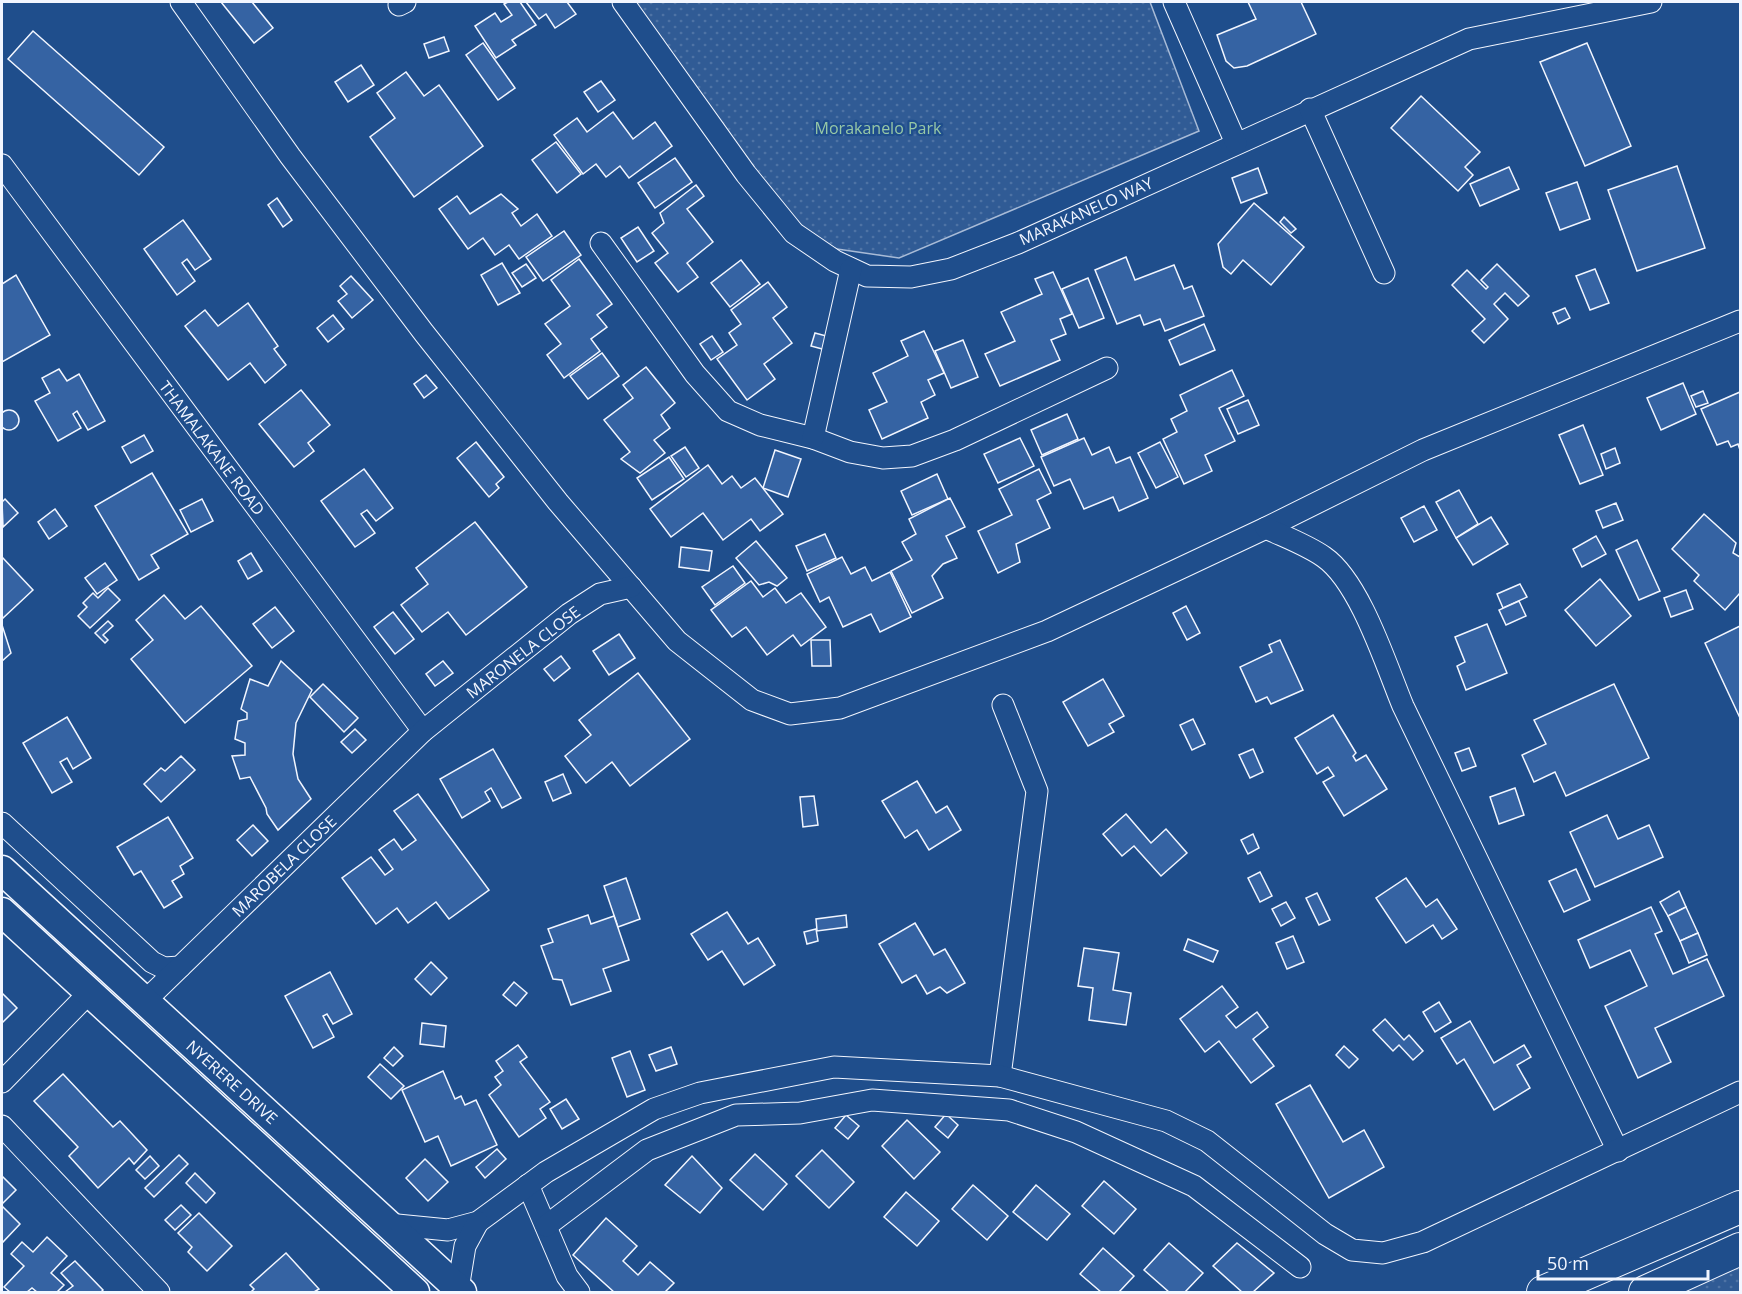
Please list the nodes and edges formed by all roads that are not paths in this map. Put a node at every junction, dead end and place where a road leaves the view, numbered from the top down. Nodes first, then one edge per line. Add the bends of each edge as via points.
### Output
1 (181, 2) edge
2 (623, 2) edge
3 (1174, 2) edge
4 (1651, 2) edge
5 (1310, 109) junction
6 (1236, 143) junction
7 (2, 165) edge
8 (601, 243) dead end
9 (851, 269) junction
10 (1384, 273) dead end
11 (1740, 321) edge
12 (1107, 368) dead end
13 (813, 438) junction
14 (1266, 528) junction
15 (631, 587) junction
16 (1004, 705) dead end
17 (423, 731) junction
18 (2, 823) edge
19 (2, 870) edge
20 (2, 912) edge
21 (180, 967) junction
22 (90, 992) junction
23 (144, 1002) junction
24 (1000, 1076) junction
25 (2, 1082) edge
26 (1740, 1092) edge
27 (2, 1126) edge
28 (1618, 1151) junction
29 (528, 1185) junction
30 (1740, 1207) edge
31 (478, 1222) junction
32 (387, 1224) junction
33 (546, 1226) junction
34 (1740, 1249) edge
35 (1300, 1267) dead end
36 (460, 1291) edge
37 (159, 1293) edge
38 (415, 1293) edge
39 (579, 1293) edge
40 (1543, 1293) edge
41 (1645, 1293) edge

1 - 15 street via 423,333
2 - 9 street, MARAKANELO WAY via 746,174 794,233
3 - 6 street
4 - 5 street, MARAKANELO WAY via 1469,39
5 - 6 street, MARAKANELO WAY
5 - 10 street
6 - 9 street, MARAKANELO WAY via 1018,243 951,269 911,277 867,276
7 - 17 street, THAMALAKANE ROAD
8 - 13 street via 695,374 729,411
9 - 13 street
11 - 14 street via 1423,450
12 - 13 street via 955,440 912,456 883,458 850,452
14 - 15 street via 1047,631 840,708 790,714 752,700 677,641
14 - 28 street via 1324,556 1344,574 1403,706
15 - 17 street, MARONELA CLOSE via 600,594 569,614
16 - 24 street via 1037,791
17 - 21 street, MAROBELA CLOSE
18 - 21 street via 152,962 165,968
19 - 23 main road, NYERERE DRIVE
20 - 22 main road, NYERERE DRIVE
21 - 23 street, MAROBELA CLOSE
22 - 25 street
22 - 38 main road, NYERERE DRIVE
23 - 32 main road, NYERERE DRIVE
24 - 28 street via 1166,1121 1207,1141 1325,1234 1352,1250 1383,1254 1423,1242
24 - 29 street via 834,1067 700,1093 654,1109
26 - 28 street
27 - 37 street
29 - 31 street
29 - 33 street
30 - 40 main road
31 - 32 street via 448,1230
31 - 36 street via 465,1246
32 - 36 main road, NYERERE DRIVE
33 - 35 street via 647,1150 736,1115 800,1113 872,1100 1009,1110 1076,1132 1194,1186
33 - 39 street via 567,1276
34 - 41 main road

